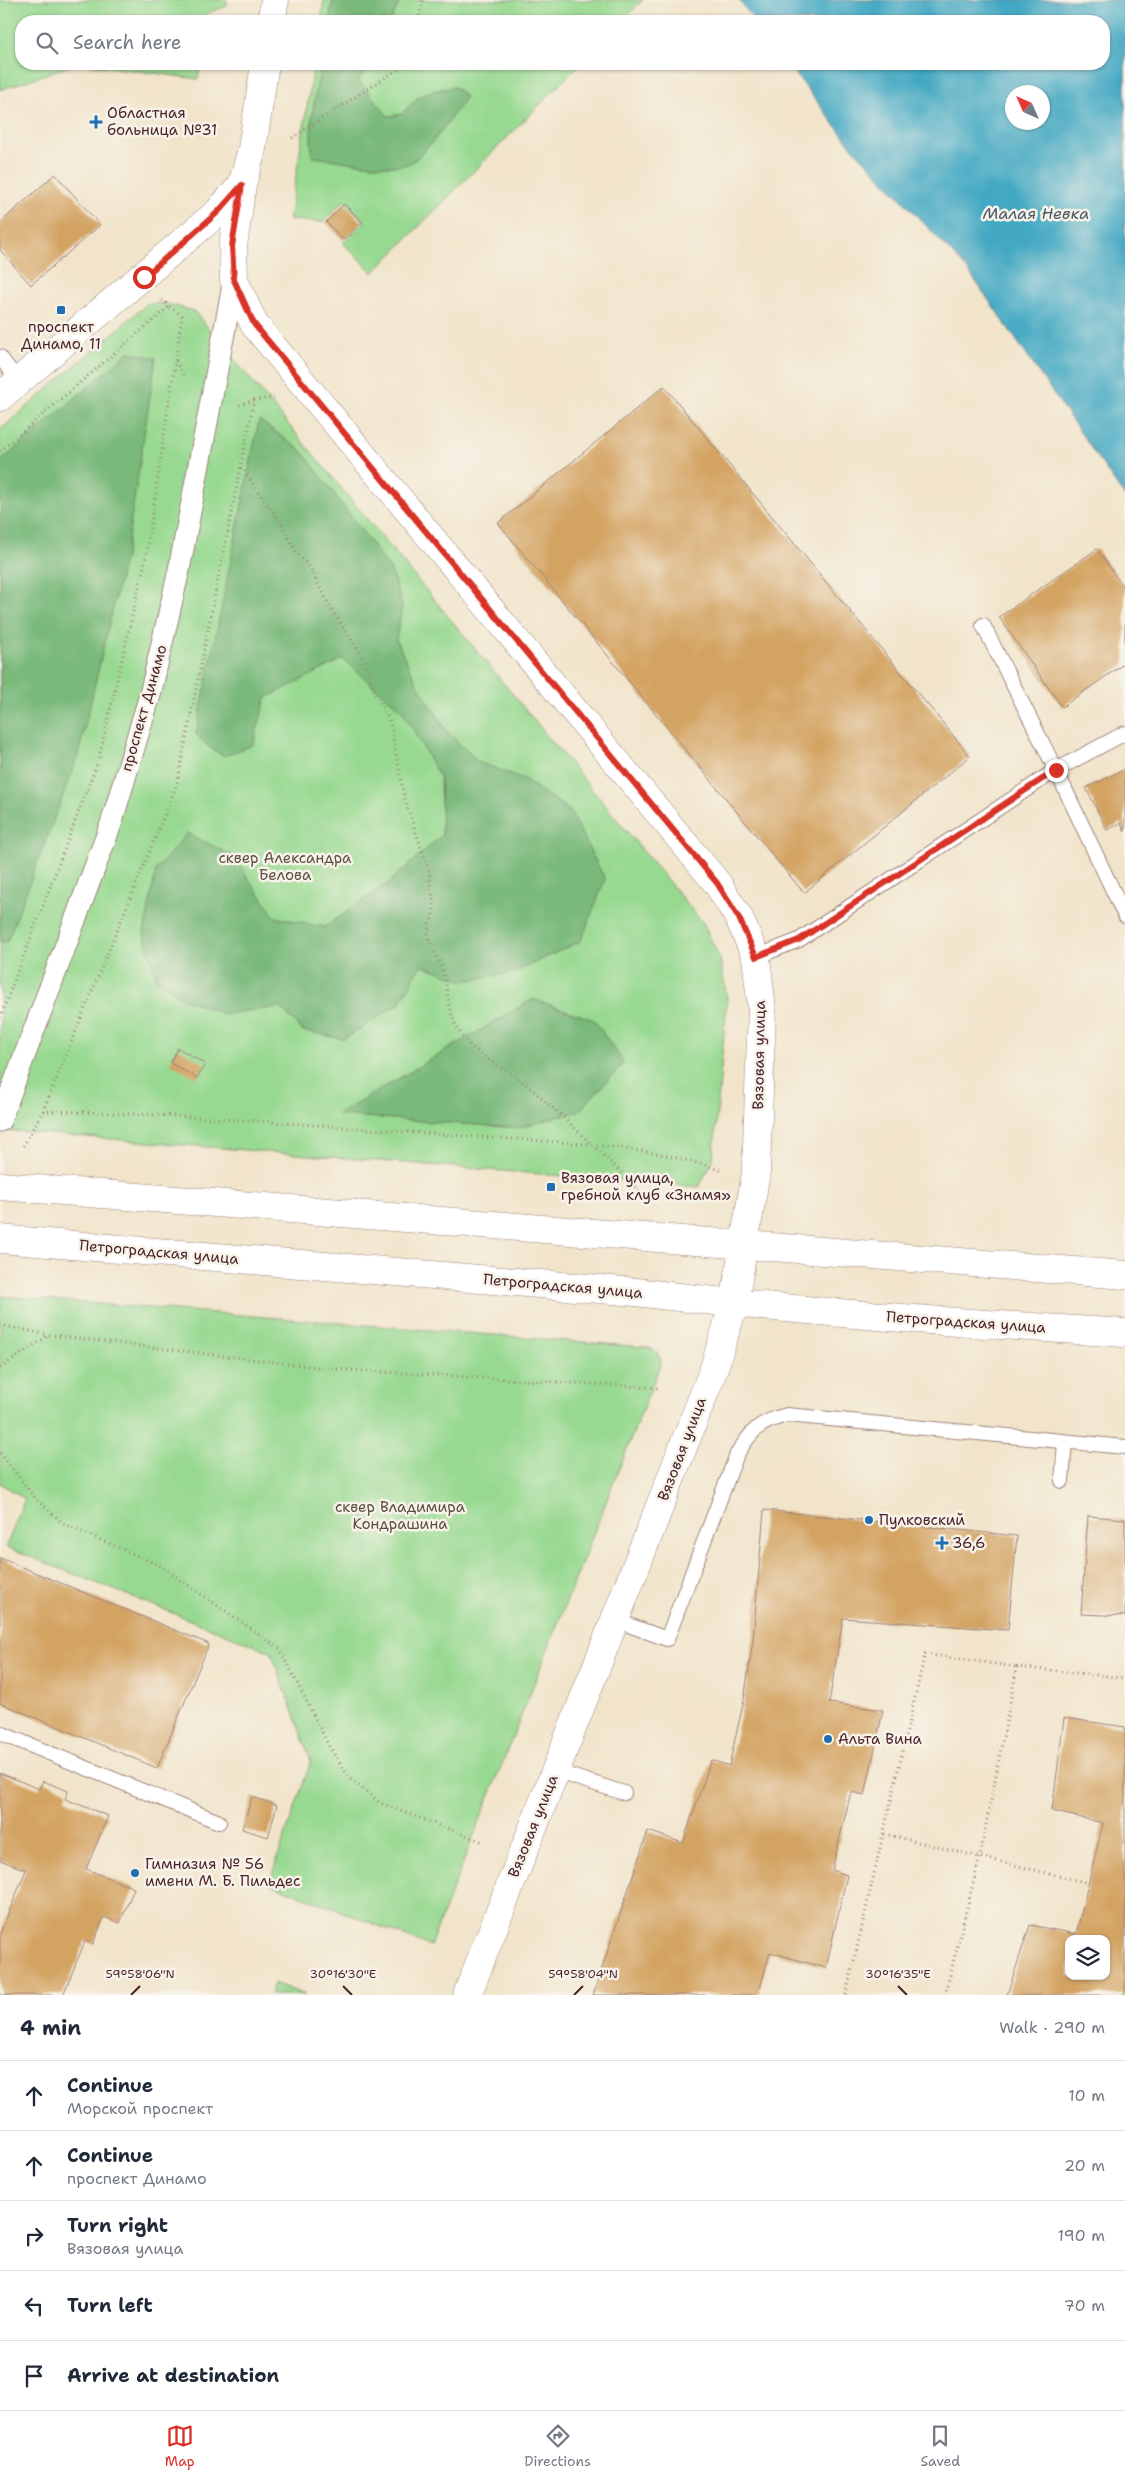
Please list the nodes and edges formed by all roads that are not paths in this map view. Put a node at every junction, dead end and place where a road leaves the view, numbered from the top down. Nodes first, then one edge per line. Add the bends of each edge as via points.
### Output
1 (275, 0) edge
2 (273, 15) edge
3 (264, 70) edge
4 (242, 185) junction
5 (234, 280) junction
6 (0, 357) edge
7 (9, 390) edge
8 (983, 625) dead end
9 (1125, 733) edge
10 (1056, 770) junction
11 (1125, 916) edge
12 (756, 957) junction
13 (0, 1121) edge
14 (0, 1186) edge
15 (0, 1239) edge
16 (744, 1246) junction
17 (1125, 1275) edge
18 (734, 1304) junction
19 (1125, 1333) edge
20 (1065, 1442) junction
21 (1125, 1447) edge
22 (1062, 1481) dead end
23 (615, 1620) junction
24 (0, 1733) edge
25 (555, 1771) junction
26 (624, 1793) dead end
27 (219, 1822) dead end
28 (467, 1995) edge

1 - 2 street
3 - 4 street via 252,149
4 - 5 street, Вязовая улица via 232,246
4 - 7 street via 218,212
5 - 12 street, Вязовая улица via 254,324 717,883 739,918
5 - 13 street, проспект Динамо via 179,570 150,695 111,824
6 - 7 lane
8 - 10 lane
9 - 10 lane
10 - 11 lane
10 - 12 lane via 799,940
12 - 16 street, Вязовая улица via 762,1010 756,1172
14 - 16 street
15 - 18 street, Петроградская улица via 636,1292
16 - 17 street
16 - 18 street, Вязовая улица
18 - 19 street, Петроградская улица
18 - 23 street, Вязовая улица via 713,1371
20 - 21 lane
20 - 22 lane
20 - 23 lane via 788,1415 766,1420 749,1434 737,1454 667,1640
23 - 25 street, Вязовая улица
24 - 27 lane
25 - 26 lane
25 - 28 street, Вязовая улица

